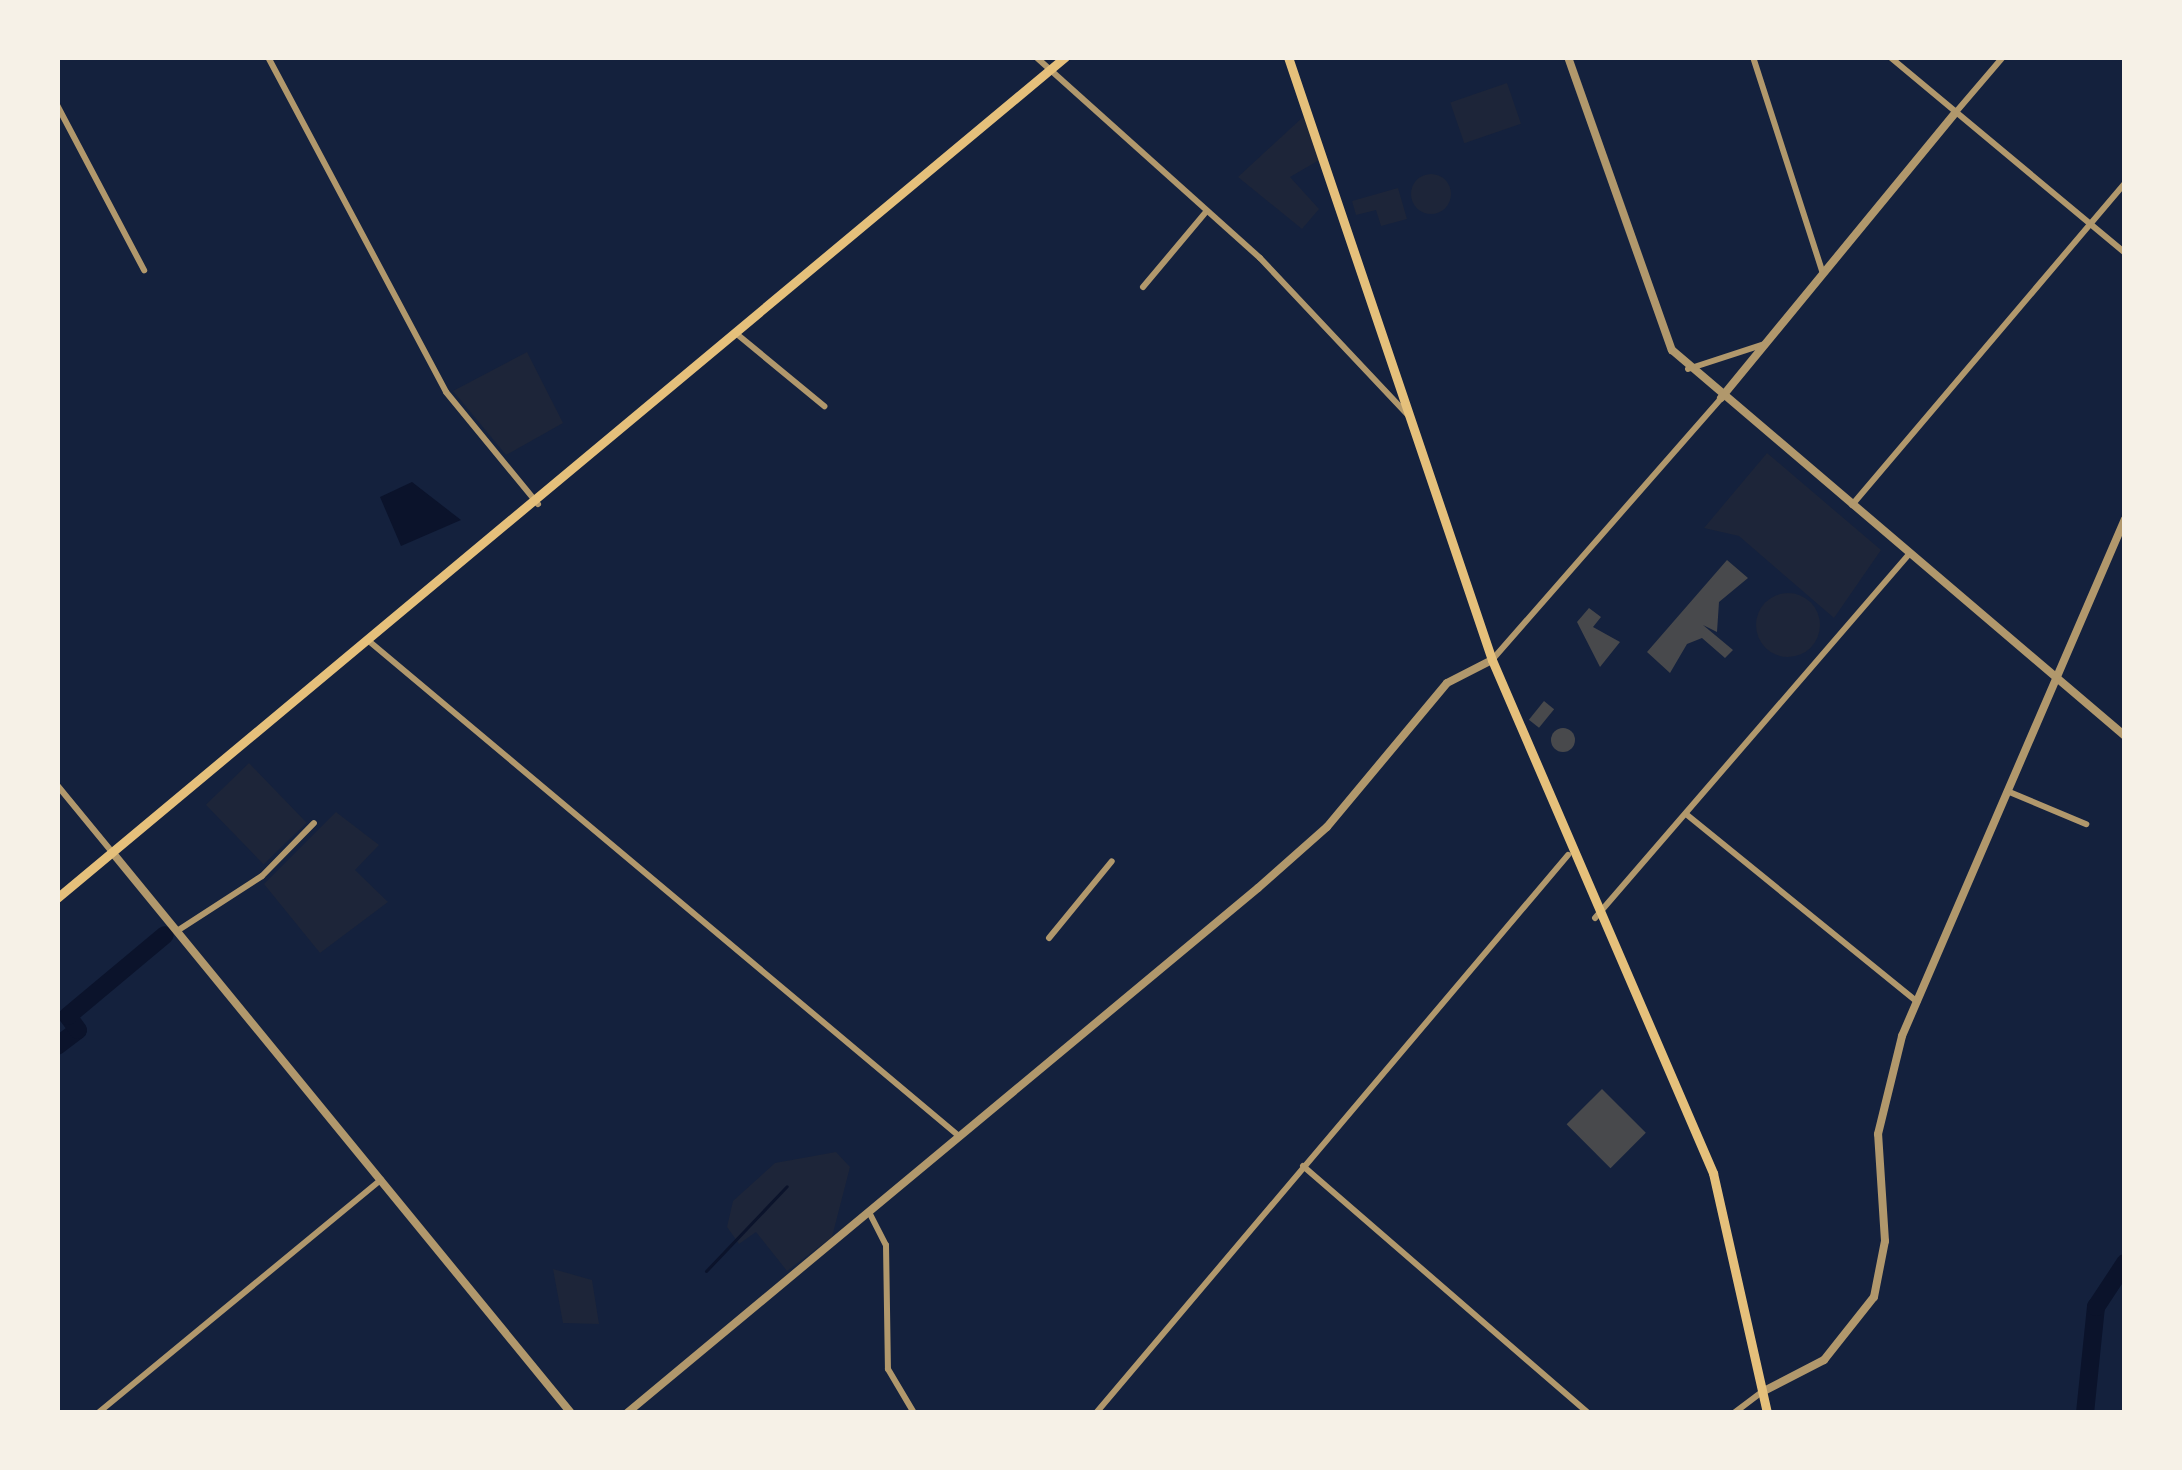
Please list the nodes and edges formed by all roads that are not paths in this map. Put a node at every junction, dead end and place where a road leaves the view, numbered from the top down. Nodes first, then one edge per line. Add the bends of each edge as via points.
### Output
1 (268, 57) edge
2 (1036, 57) edge
3 (1065, 57) edge
4 (1288, 57) edge
5 (1568, 57) edge
6 (1753, 57) edge
7 (1890, 57) edge
8 (2003, 57) edge
9 (1044, 75) junction
10 (57, 105) edge
11 (1956, 112) junction
12 (2125, 183) edge
13 (1206, 212) junction
14 (2090, 225) junction
15 (2125, 254) edge
16 (144, 270) dead end
17 (1823, 274) junction
18 (1142, 287) dead end
19 (738, 335) junction
20 (1768, 343) junction
21 (1688, 369) junction
22 (1721, 398) junction
23 (824, 406) dead end
24 (1414, 422) junction
25 (538, 504) junction
26 (1851, 505) junction
27 (2125, 519) edge
28 (1909, 554) junction
29 (370, 642) junction
30 (1492, 660) junction
31 (2056, 678) junction
32 (2125, 736) edge
33 (57, 784) edge
34 (2007, 791) junction
35 (1686, 814) junction
36 (314, 823) dead end
37 (2086, 824) dead end
38 (112, 852) junction
39 (1568, 855) junction
40 (1112, 862) dead end
41 (57, 898) edge
42 (1595, 917) junction
43 (177, 931) junction
44 (1049, 938) dead end
45 (1917, 1002) junction
46 (959, 1136) junction
47 (1303, 1166) junction
48 (381, 1180) junction
49 (870, 1214) junction
50 (1762, 1392) junction
51 (98, 1413) edge
52 (571, 1413) edge
53 (627, 1413) edge
54 (914, 1413) edge
55 (1096, 1413) edge
56 (1588, 1413) edge
57 (1734, 1413) edge
58 (1767, 1413) edge

1 - 25 street via 446,392
2 - 9 street
3 - 9 main road
4 - 24 main road
5 - 21 street via 1651,313
6 - 17 street
7 - 11 street
8 - 11 street
9 - 13 street
9 - 19 main road
10 - 16 street
11 - 14 street
11 - 17 street
12 - 14 street
13 - 18 street
13 - 24 street
14 - 15 street
14 - 26 street
17 - 20 street
19 - 23 street
19 - 25 main road
20 - 21 street
20 - 22 street
21 - 22 street
22 - 26 street
22 - 30 street
24 - 30 main road
25 - 29 main road
26 - 28 street
27 - 31 street
28 - 31 street
28 - 35 street
29 - 38 main road
29 - 46 street
30 - 39 main road
30 - 46 street via 1447,683 1310,842
31 - 32 street
31 - 34 street
33 - 38 street
34 - 37 street
34 - 45 street
35 - 42 street
35 - 45 street
36 - 43 street via 262,876
38 - 41 main road
38 - 43 street
39 - 42 main road
39 - 47 street
40 - 44 street
42 - 50 main road via 1713,1173
43 - 48 street
45 - 50 street via 1880,1111 1885,1241 1874,1297 1834,1352
46 - 49 street
47 - 55 street
47 - 56 street
48 - 51 street
48 - 52 street
49 - 53 street
49 - 54 street via 886,1245 888,1369
50 - 57 street
50 - 58 main road

